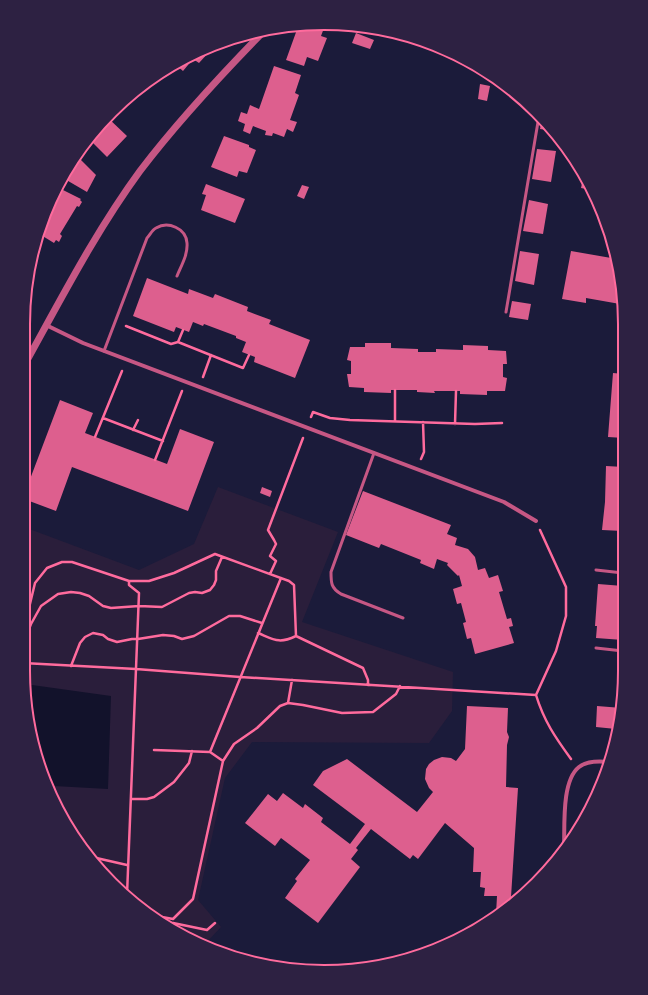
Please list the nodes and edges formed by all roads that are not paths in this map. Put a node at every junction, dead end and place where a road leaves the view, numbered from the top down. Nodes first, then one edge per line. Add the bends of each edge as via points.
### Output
1 (257, 38) edge
2 (538, 122) edge
3 (177, 276) dead end
4 (506, 312) dead end
5 (46, 325) junction
6 (104, 351) junction
7 (30, 355) edge
8 (374, 453) junction
9 (536, 521) road end
10 (596, 570) dead end
11 (618, 572) edge
12 (403, 618) dead end
13 (596, 648) dead end
14 (618, 650) edge
15 (603, 762) edge
16 (564, 839) edge

1 - 5 street via 192,107 141,171 98,236
2 - 4 lane
3 - 6 lane via 187,252 187,241 183,233 175,227 165,225 154,228 147,238
5 - 6 street
5 - 7 street
6 - 8 street
8 - 9 street via 504,502
8 - 12 lane via 331,572 331,582 335,590 342,594
10 - 11 lane
13 - 14 lane
15 - 16 street via 588,763 578,768 571,777 566,795

